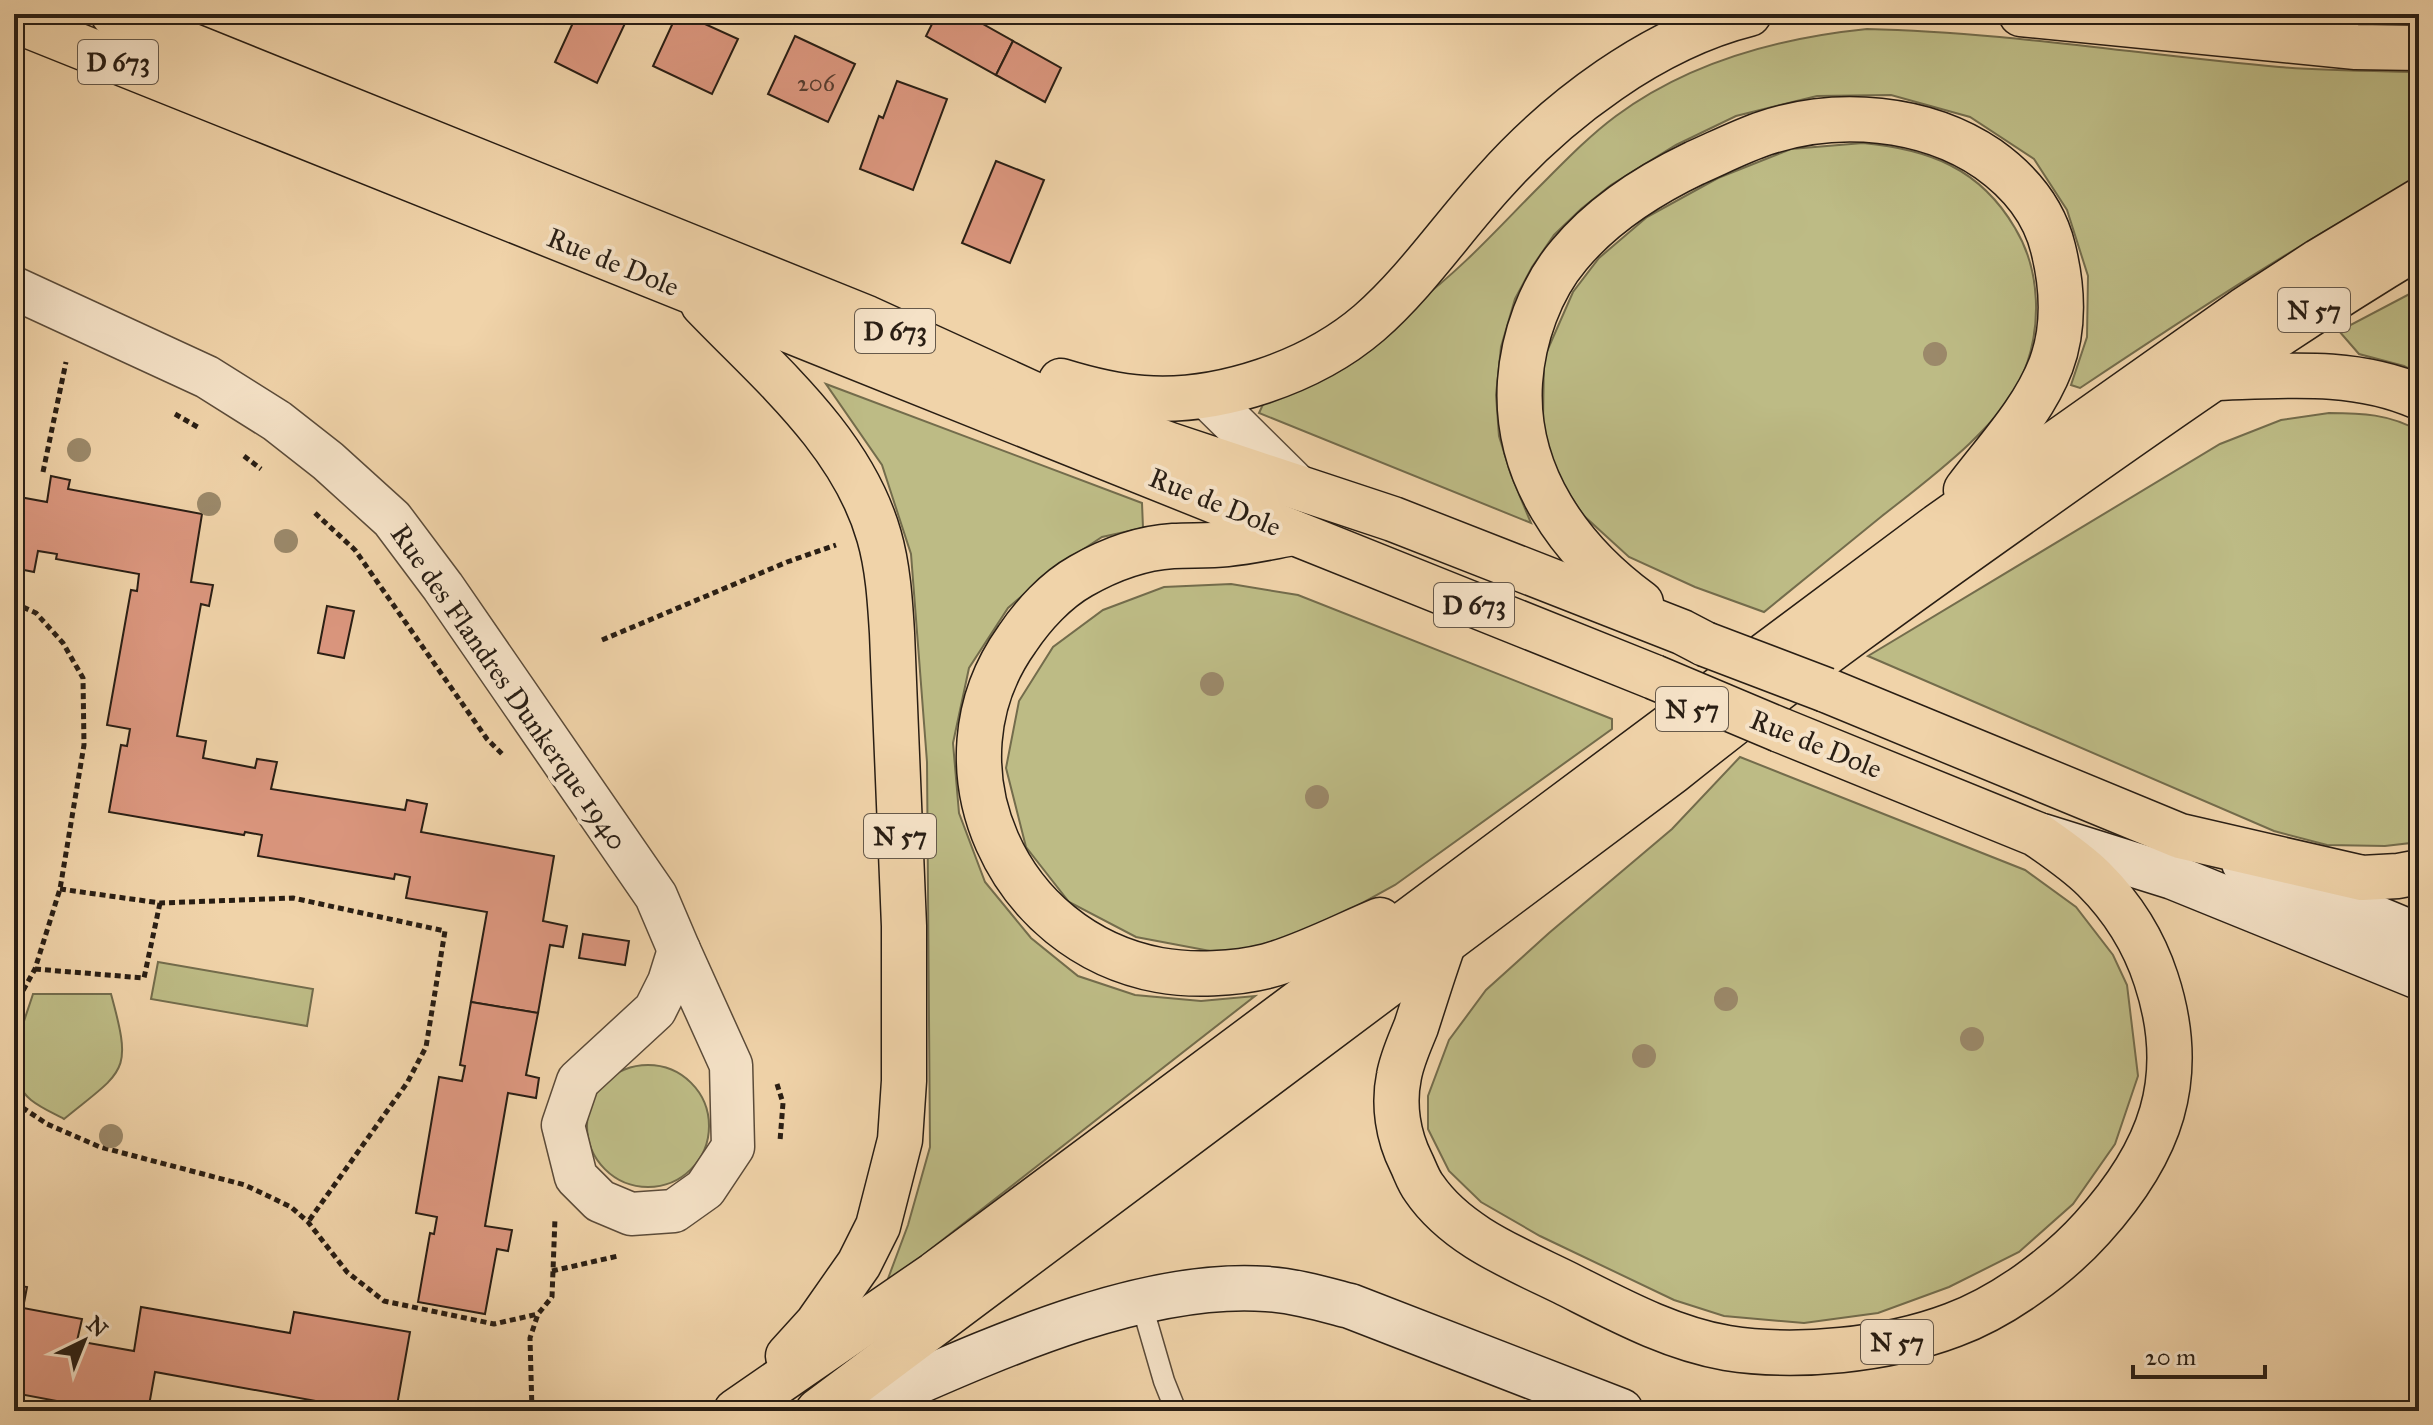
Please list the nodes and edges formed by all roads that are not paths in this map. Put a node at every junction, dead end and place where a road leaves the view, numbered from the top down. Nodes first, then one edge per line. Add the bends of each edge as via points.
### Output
1 (113, 14) edge
2 (1749, 14) edge
3 (2021, 14) edge
4 (14, 20) edge
5 (2419, 48) edge
6 (2419, 201) edge
7 (2419, 246) edge
8 (14, 288) edge
9 (693, 294) junction
10 (867, 318) junction
11 (2211, 378) junction
12 (1205, 395) junction
13 (2419, 397) edge
14 (1298, 487) junction
15 (1938, 526) junction
16 (1293, 533) junction
17 (1694, 638) junction
18 (2036, 834) junction
19 (2180, 836) junction
20 (2419, 872) edge
21 (1445, 892) junction
22 (2419, 936) edge
23 (1444, 942) junction
24 (679, 950) junction
25 (2419, 977) edge
26 (1141, 1302) junction
27 (743, 1406) edge
28 (818, 1411) edge
29 (851, 1411) edge
30 (1176, 1411) edge
31 (1621, 1411) edge

1 - 10 main road, Rue de Dole / D 673
2 - 12 main road via 1677,41 1585,95 1496,180 1370,322 1345,341 1300,367
3 - 5 main road via 2356,47
4 - 9 main road, Rue de Dole / D 673
6 - 15 main road, N 57 via 2244,310
7 - 11 main road, N 57
8 - 24 street, Rue des Flandres Dunkerque 1940 via 207,377 277,421 392,519 656,896
9 - 16 main road, Rue de Dole / D 673
9 - 27 main road, N 57 via 826,434 856,480 879,536 892,633 904,926 900,1140 878,1226 859,1264 817,1324
10 - 12 main road via 1088,389 1145,398
10 - 14 main road, Rue de Dole / D 673 via 1042,398
11 - 13 main road via 2352,378
11 - 23 main road, N 57 via 1776,690
12 - 14 street, Rue de Dole
14 - 17 main road, Rue de Dole / D 673 via 1490,555
15 - 17 main road via 2027,411 2050,365 2062,321 2060,275 2049,232 2028,196 2002,169 1969,147 1896,123 1804,124 1721,151 1636,197 1568,255 1531,326 1519,404 1526,450 1545,499 1576,545 1608,579
15 - 21 main road, N 57
16 - 18 main road, Rue de Dole / D 673, bridge
16 - 21 main road via 1227,544 1169,546 1119,557 1078,577 1033,616 1004,656 985,701 978,740 981,790 995,843 1024,889 1065,930 1107,955 1160,970 1212,973 1267,966
17 - 19 main road, Rue de Dole / D 673, bridge
18 - 23 main road, N 57 via 2095,880 2139,938 2165,1006 2171,1066 2166,1098 2139,1165 2116,1201 2071,1251 2011,1295 1970,1317 1902,1341 1807,1351 1726,1348 1632,1316 1495,1249 1455,1222 1424,1189 1402,1144 1396,1107 1399,1075
18 - 25 main road, Rue de Dole / D 673 via 2173,877
19 - 20 main road via 2362,878
19 - 22 main road, Rue de Dole
21 - 27 main road, N 57 via 935,1274
23 - 28 main road, N 57
24 - 24 street, Rue des Flandres Dunkerque 1940 via 655,1010 578,1081 563,1125 576,1177 600,1201 631,1214 674,1211 705,1189 733,1147 731,1065
26 - 29 main road via 1005,1345
26 - 30 lane
26 - 31 main road via 1220,1289 1304,1294 1350,1306

